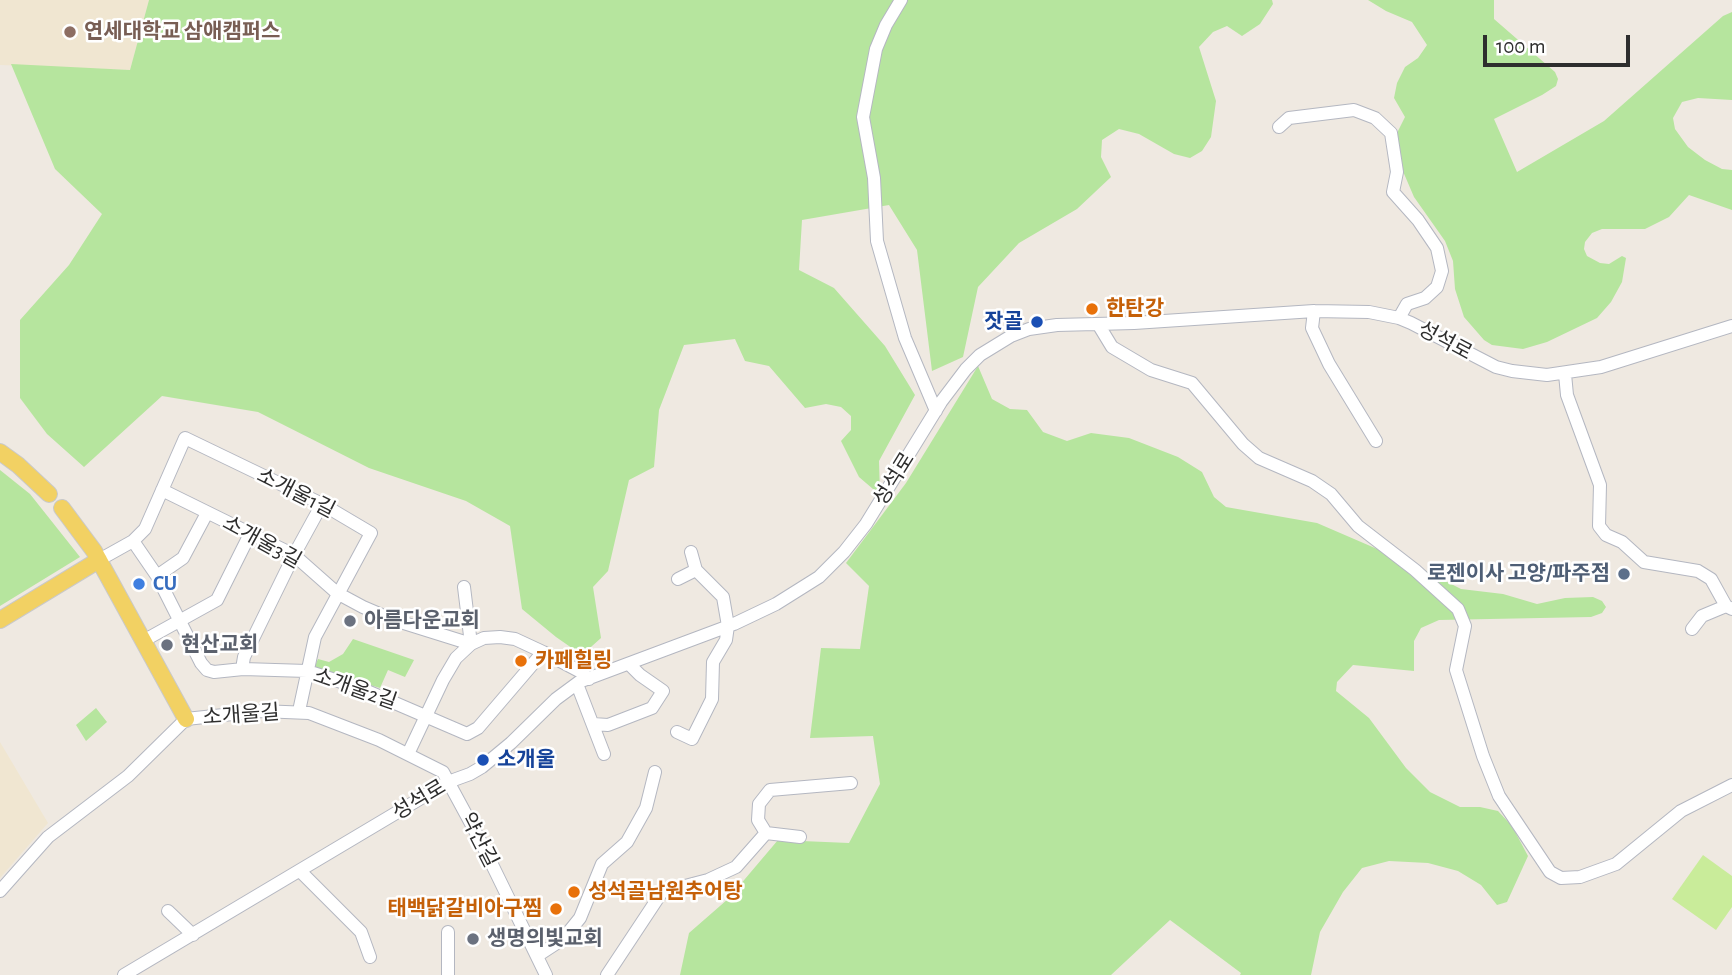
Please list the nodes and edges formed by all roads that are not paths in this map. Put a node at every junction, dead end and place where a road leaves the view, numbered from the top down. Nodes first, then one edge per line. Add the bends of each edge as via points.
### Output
1 (901, 0) edge
2 (1279, 127) dead end
3 (1314, 311) junction
4 (1399, 318) junction
5 (1098, 324) junction
6 (1732, 326) edge
7 (1564, 374) junction
8 (936, 411) junction
9 (1377, 441) dead end
10 (0, 452) edge
11 (162, 490) junction
12 (49, 494) dead end
13 (323, 504) junction
14 (62, 508) dead end
15 (207, 513) junction
16 (250, 534) junction
17 (133, 541) junction
18 (691, 552) dead end
19 (294, 555) junction
20 (99, 560) junction
21 (696, 570) junction
22 (157, 576) junction
23 (678, 579) dead end
24 (464, 587) dead end
25 (337, 593) junction
26 (1729, 607) edge
27 (0, 620) edge
28 (180, 621) junction
29 (729, 626) junction
30 (1692, 629) dead end
31 (143, 641) junction
32 (471, 644) junction
33 (544, 652) junction
34 (629, 664) junction
35 (242, 669) junction
36 (307, 671) junction
37 (583, 682) junction
38 (299, 711) junction
39 (425, 714) junction
40 (186, 719) junction
41 (593, 724) junction
42 (677, 732) dead end
43 (408, 754) junction
44 (604, 754) dead end
45 (655, 772) dead end
46 (449, 782) junction
47 (851, 783) dead end
48 (1732, 785) edge
49 (766, 833) junction
50 (800, 837) dead end
51 (300, 871) junction
52 (0, 891) edge
53 (168, 911) dead end
54 (448, 932) dead end
55 (192, 935) junction
56 (537, 956) junction
57 (370, 957) dead end
58 (124, 975) edge
59 (448, 975) edge
60 (546, 975) edge
61 (607, 975) edge

1 - 8 street via 876,49 863,117 874,178 877,241 905,338
2 - 4 street via 1289,118 1354,110 1375,118 1391,134 1397,172 1393,192 1437,248 1442,271 1437,287 1425,298 1407,304
3 - 4 street, 성석로 via 1369,312
3 - 5 street, 성석로
3 - 9 street via 1312,328 1329,365
4 - 7 street, 성석로 via 1496,367
5 - 8 street, 성석로 via 1028,329 996,344 966,369
5 - 48 street via 1112,347 1151,370 1192,383 1259,458 1331,494 1358,526 1458,609 1465,626 1456,670 1483,756 1499,796 1550,872 1580,877 1616,864 1681,811
6 - 7 street, 성석로
7 - 26 street via 1567,395 1600,485 1600,526 1606,535 1622,542 1644,562 1698,572 1711,579
8 - 29 street, 성석로 via 844,552 819,577
10 - 12 main road
11 - 13 street, 소개울1길 via 185,438
11 - 15 street, 소개울3길
11 - 17 street, 소개울1길 via 149,521
13 - 19 street
13 - 25 street, 소개울1길 via 371,533
14 - 20 main road
15 - 16 street, 소개울3길
15 - 22 street via 183,558
16 - 19 street, 소개울3길
16 - 28 street via 217,600
17 - 20 street, 소개울1길
17 - 22 street, 소개울2길
18 - 21 street
19 - 25 street, 소개울3길
19 - 35 street
20 - 27 main road
20 - 31 main road
21 - 23 street
21 - 29 street via 723,597
22 - 28 street, 소개울2길
24 - 32 street
25 - 32 street, 소개울3길 via 391,619
25 - 36 street, 소개울1길 via 315,637
26 - 30 street via 1702,616
28 - 31 street
28 - 35 street, 소개울2길 via 207,670
29 - 34 street, 성석로
29 - 42 street via 713,662 712,699 692,739
31 - 40 main road
32 - 33 street, 소개울3길 via 500,637
32 - 39 street, 소개울2길 via 456,659
33 - 37 street, 소개울3길 via 580,672
33 - 39 street, 소개울2길 via 478,728 467,734
34 - 37 street, 성석로
34 - 41 street via 663,691 652,708 608,725
35 - 36 street, 소개울2길
36 - 38 street, 소개울1길
36 - 39 street, 소개울2길
37 - 41 street
37 - 46 street, 성석로 via 556,699 502,752
38 - 40 street, 소개울길
38 - 43 street, 소개울길 via 319,715
39 - 43 street
40 - 52 street, 소개울길 via 128,776 48,837
41 - 44 street
43 - 46 street, 소개울길 via 441,770
45 - 56 street via 646,808 627,842 602,864 580,918 563,939
46 - 51 street, 성석로
46 - 56 street, 약산길
47 - 49 street via 770,790 760,804 758,820
49 - 50 street
49 - 61 street via 736,867 662,892
51 - 55 street, 성석로
51 - 57 street via 361,932
53 - 55 street
54 - 59 street
55 - 58 street, 성석로
56 - 60 street, 약산길

